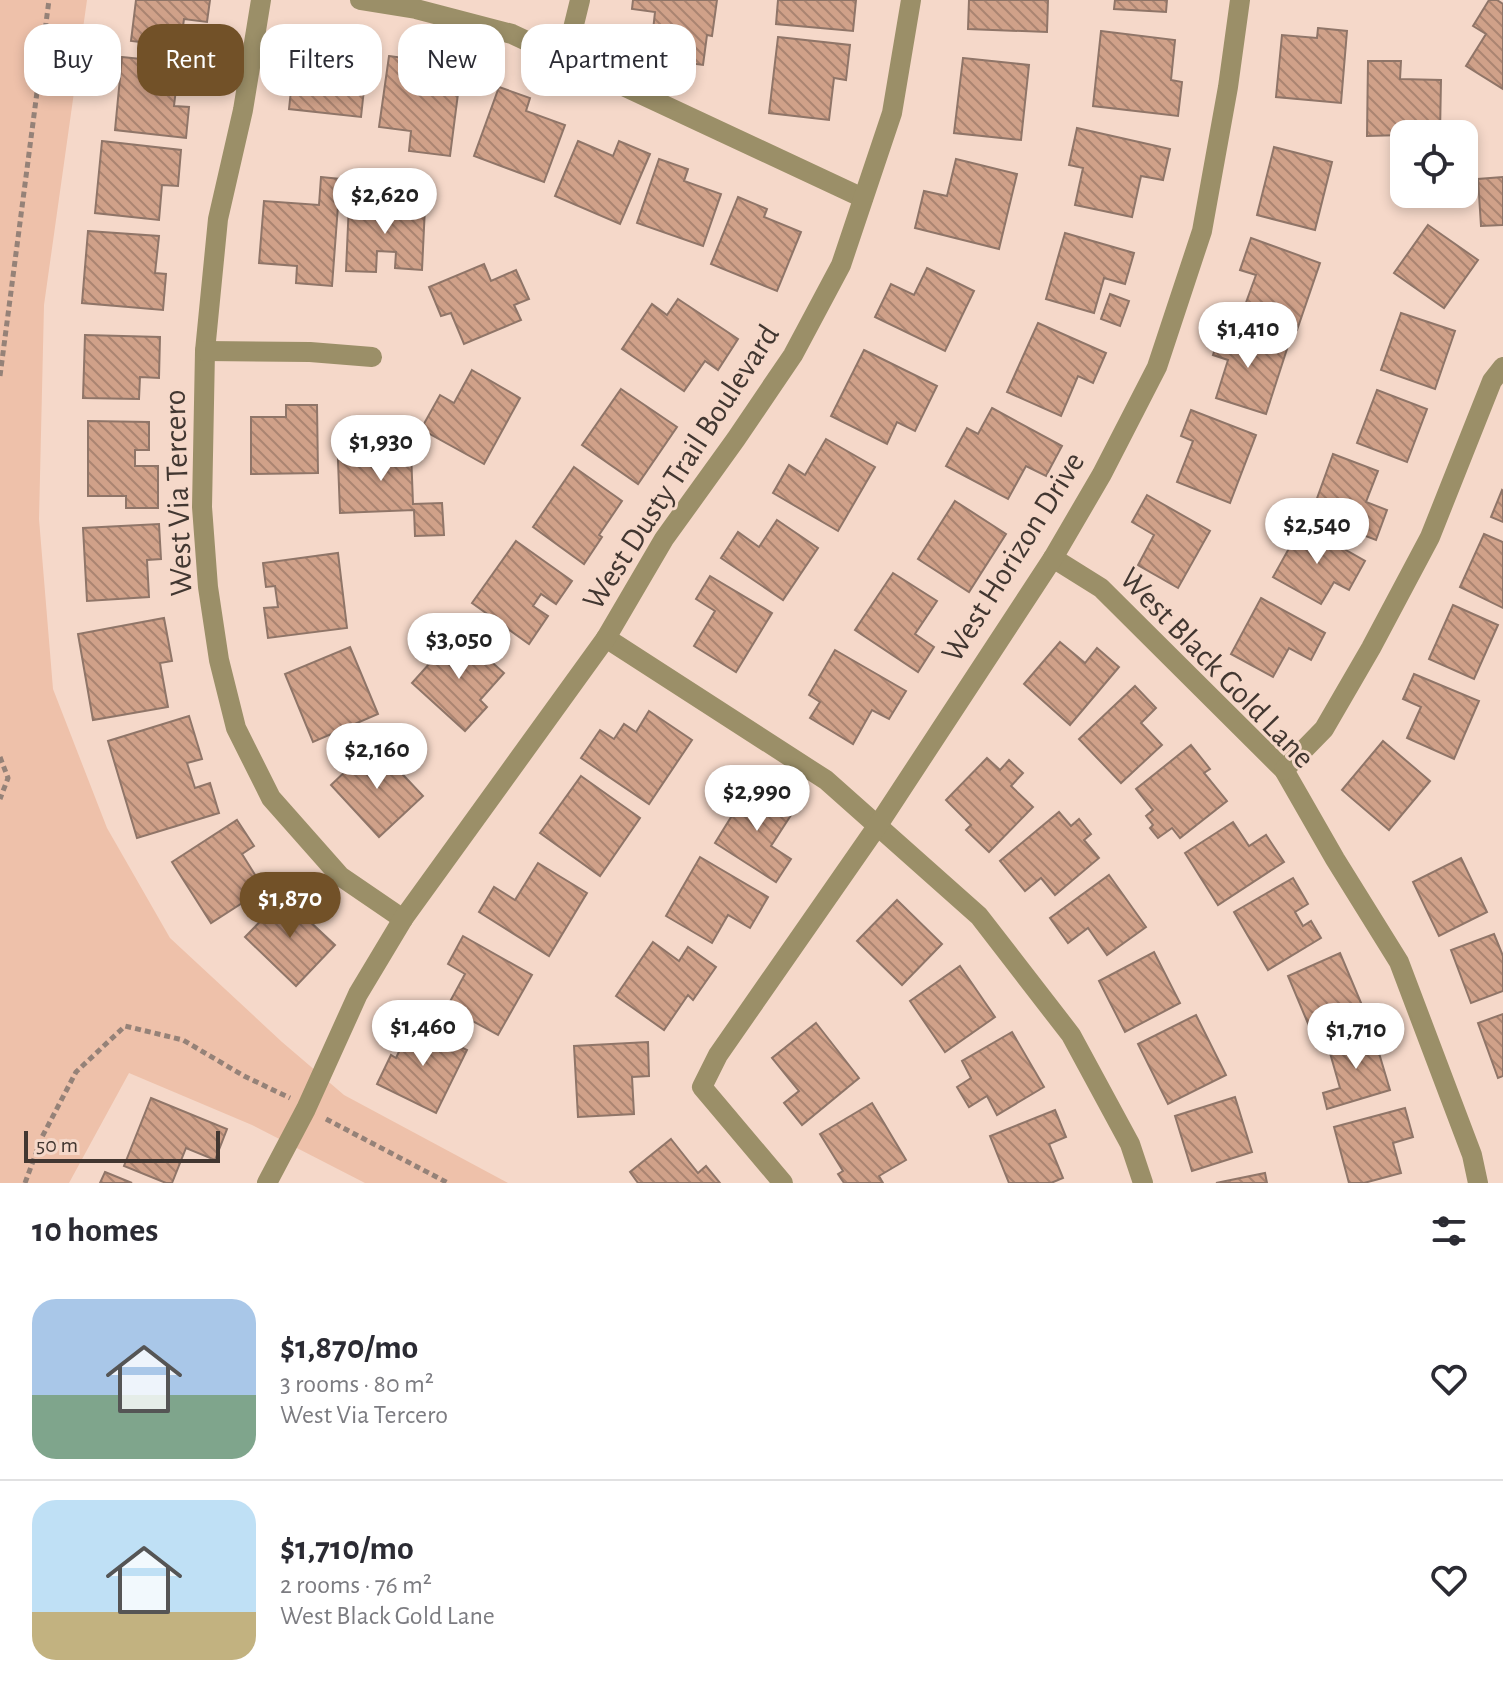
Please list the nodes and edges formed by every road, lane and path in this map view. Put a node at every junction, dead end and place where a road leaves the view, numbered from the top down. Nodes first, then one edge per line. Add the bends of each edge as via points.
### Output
1 (49, 0) edge
2 (261, 0) edge
3 (360, 0) edge
4 (580, 0) edge
5 (911, 0) edge
6 (1240, 0) edge
7 (574, 24) edge
8 (521, 38) edge
9 (646, 96) edge
10 (863, 198) junction
11 (205, 351) junction
12 (372, 357) dead end
13 (1503, 367) edge
14 (0, 376) edge
15 (1053, 558) junction
16 (606, 638) junction
17 (0, 757) edge
18 (1284, 770) junction
19 (0, 799) edge
20 (878, 825) junction
21 (403, 919) junction
22 (306, 1109) junction
23 (25, 1183) edge
24 (267, 1183) edge
25 (448, 1183) edge
26 (783, 1183) edge
27 (1143, 1183) edge
28 (1478, 1183) edge

1 - 14 path
2 - 11 street, West Via Tercero via 218,219
3 - 8 street via 416,9
4 - 7 street
5 - 10 street, West Dusty Trail Boulevard via 892,113
6 - 15 street, West Horizon Drive via 1202,231 1157,367
9 - 10 street
10 - 16 street, West Dusty Trail Boulevard via 841,265 793,355 664,539
11 - 12 street
11 - 21 street, West Via Tercero via 202,507 208,587 236,728 271,798 340,876
13 - 18 street via 1492,381 1430,537 1371,648 1324,729
15 - 18 street, West Black Gold Lane via 1101,588
15 - 20 street, West Horizon Drive
16 - 20 street via 826,780
16 - 21 street, West Dusty Trail Boulevard
17 - 19 path via 8,778
18 - 28 street, West Black Gold Lane via 1399,962
20 - 26 street, West Horizon Drive via 718,1055 702,1087
20 - 27 street via 979,916 1071,1035 1130,1144
21 - 22 street, West Dusty Trail Boulevard via 358,994
22 - 23 path via 183,1040 125,1026 76,1072
22 - 24 street, West Dusty Trail Boulevard
22 - 25 path

